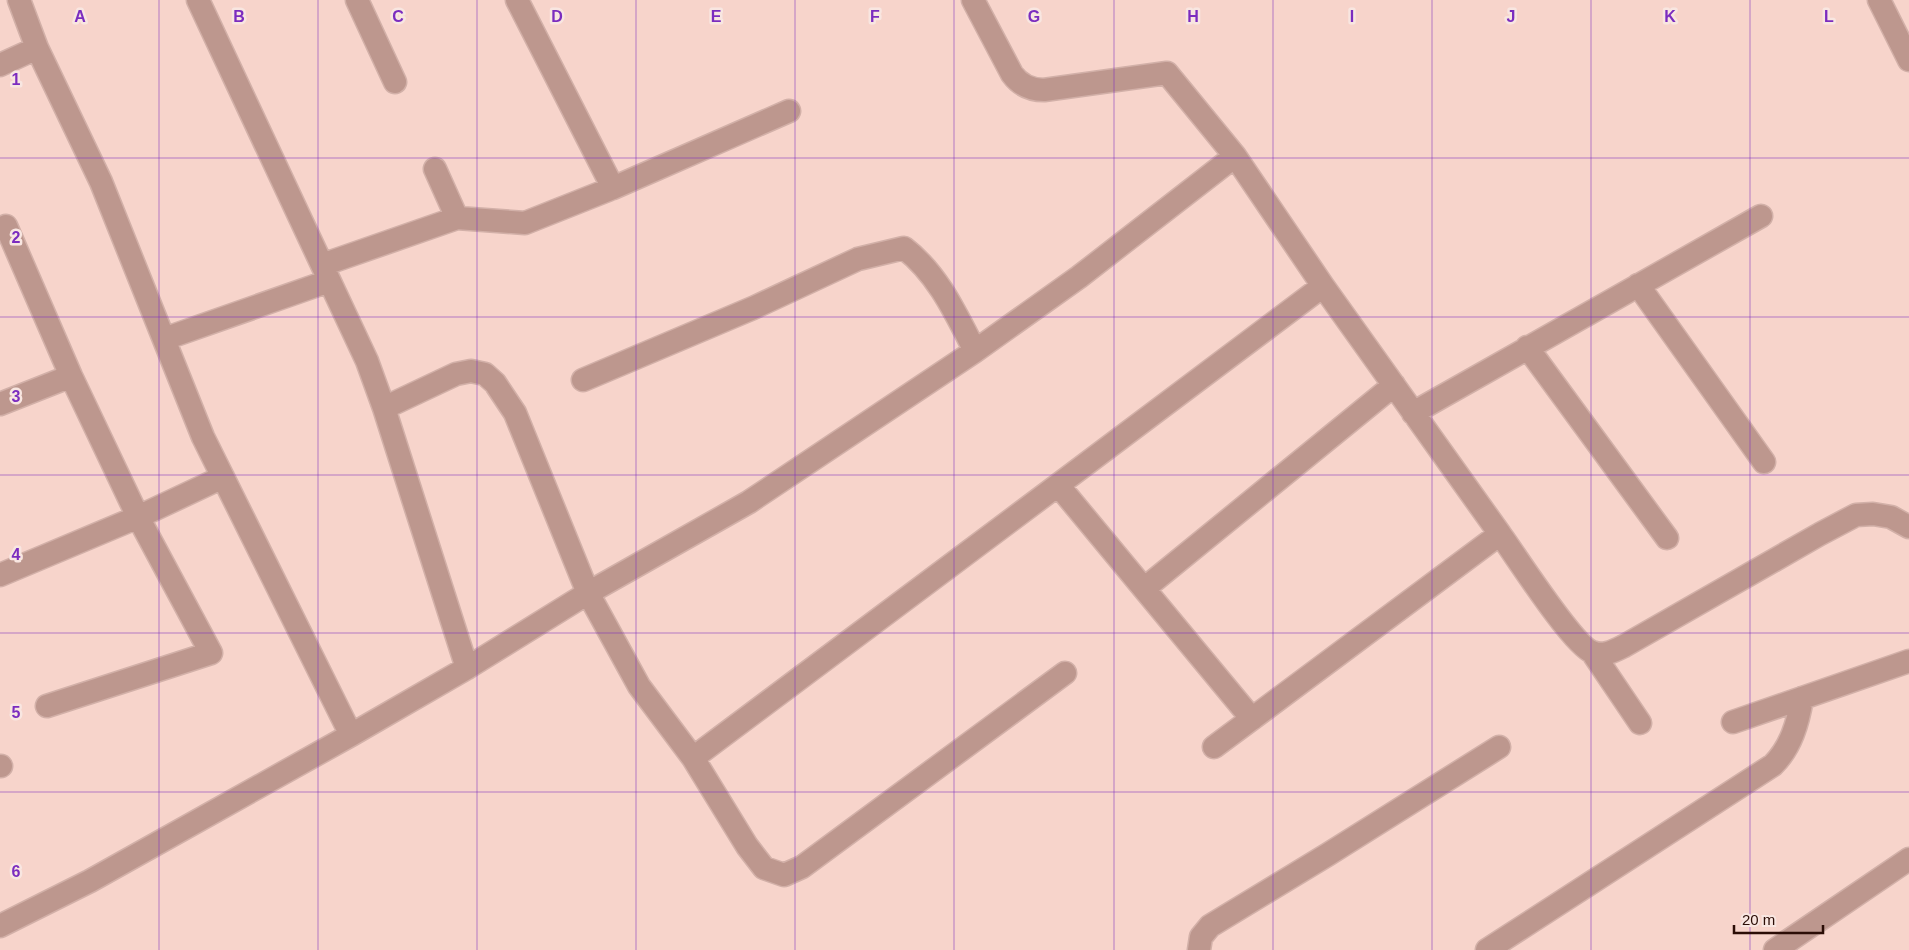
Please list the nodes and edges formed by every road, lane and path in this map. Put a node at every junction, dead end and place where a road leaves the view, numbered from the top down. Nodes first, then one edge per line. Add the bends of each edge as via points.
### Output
1 (19, 0) edge
2 (198, 0) edge
3 (357, 0) edge
4 (517, 0) edge
5 (973, 0) edge
6 (1879, 0) edge
7 (38, 48) junction
8 (1909, 60) edge
9 (0, 65) edge
10 (395, 82) dead end
11 (789, 111) dead end
12 (1235, 156) junction
13 (435, 169) dead end
14 (614, 188) junction
15 (1761, 216) dead end
16 (458, 218) junction
17 (0, 229) edge
18 (326, 272) junction
19 (1638, 285) junction
20 (1323, 286) junction
21 (164, 339) junction
22 (1527, 348) junction
23 (975, 351) junction
24 (71, 376) junction
25 (582, 380) dead end
26 (1394, 385) junction
27 (0, 404) edge
28 (384, 408) junction
29 (1413, 412) junction
30 (1764, 462) dead end
31 (223, 477) junction
32 (1058, 485) junction
33 (138, 517) junction
34 (1909, 527) edge
35 (1500, 534) junction
36 (1667, 538) dead end
37 (0, 575) edge
38 (1145, 588) junction
39 (588, 593) junction
40 (1592, 652) junction
41 (1909, 661) edge
42 (467, 668) junction
43 (1065, 673) dead end
44 (1802, 698) junction
45 (47, 706) dead end
46 (1252, 719) junction
47 (1732, 722) dead end
48 (1640, 723) dead end
49 (351, 735) junction
50 (1499, 747) dead end
51 (1214, 748) dead end
52 (693, 758) junction
53 (1909, 859) edge
54 (0, 926) edge
55 (1199, 950) edge
56 (1487, 950) edge
57 (1774, 950) edge

1 - 7 street
2 - 18 street
3 - 10 street
4 - 14 street
5 - 12 street via 1012,74 1027,87 1044,90 1167,72
6 - 8 street
7 - 9 street
7 - 21 street via 101,182
11 - 14 street
12 - 20 street
12 - 23 street via 1079,277
13 - 16 street
14 - 16 street via 525,223
15 - 19 street
16 - 18 street
17 - 24 street via 6,226
18 - 21 street
18 - 28 street via 367,361
19 - 22 street
19 - 30 street
20 - 26 street
20 - 32 street
21 - 31 street
22 - 29 street
22 - 36 street
23 - 25 street via 932,274 904,248 858,259 753,308
23 - 39 street via 749,502
24 - 27 street
24 - 33 street
26 - 29 street
26 - 38 street
28 - 39 street via 456,374 471,371 485,374 495,383 515,413
28 - 42 street
29 - 35 street
31 - 33 street
31 - 49 street
32 - 38 street
32 - 52 street
33 - 37 street
33 - 45 street via 211,653
34 - 40 street via 1891,517 1856,515 1624,646 1608,654
35 - 40 street via 1573,637
35 - 46 street
38 - 46 street
39 - 42 street
39 - 52 street via 639,686
40 - 48 street
41 - 44 street
42 - 49 street
43 - 52 street via 802,867 784,875 764,868
44 - 47 street
44 - 56 street via 1798,721 1789,742 1773,765
46 - 51 street
49 - 54 street via 90,881
50 - 55 street via 1210,926 1201,937
53 - 57 street

